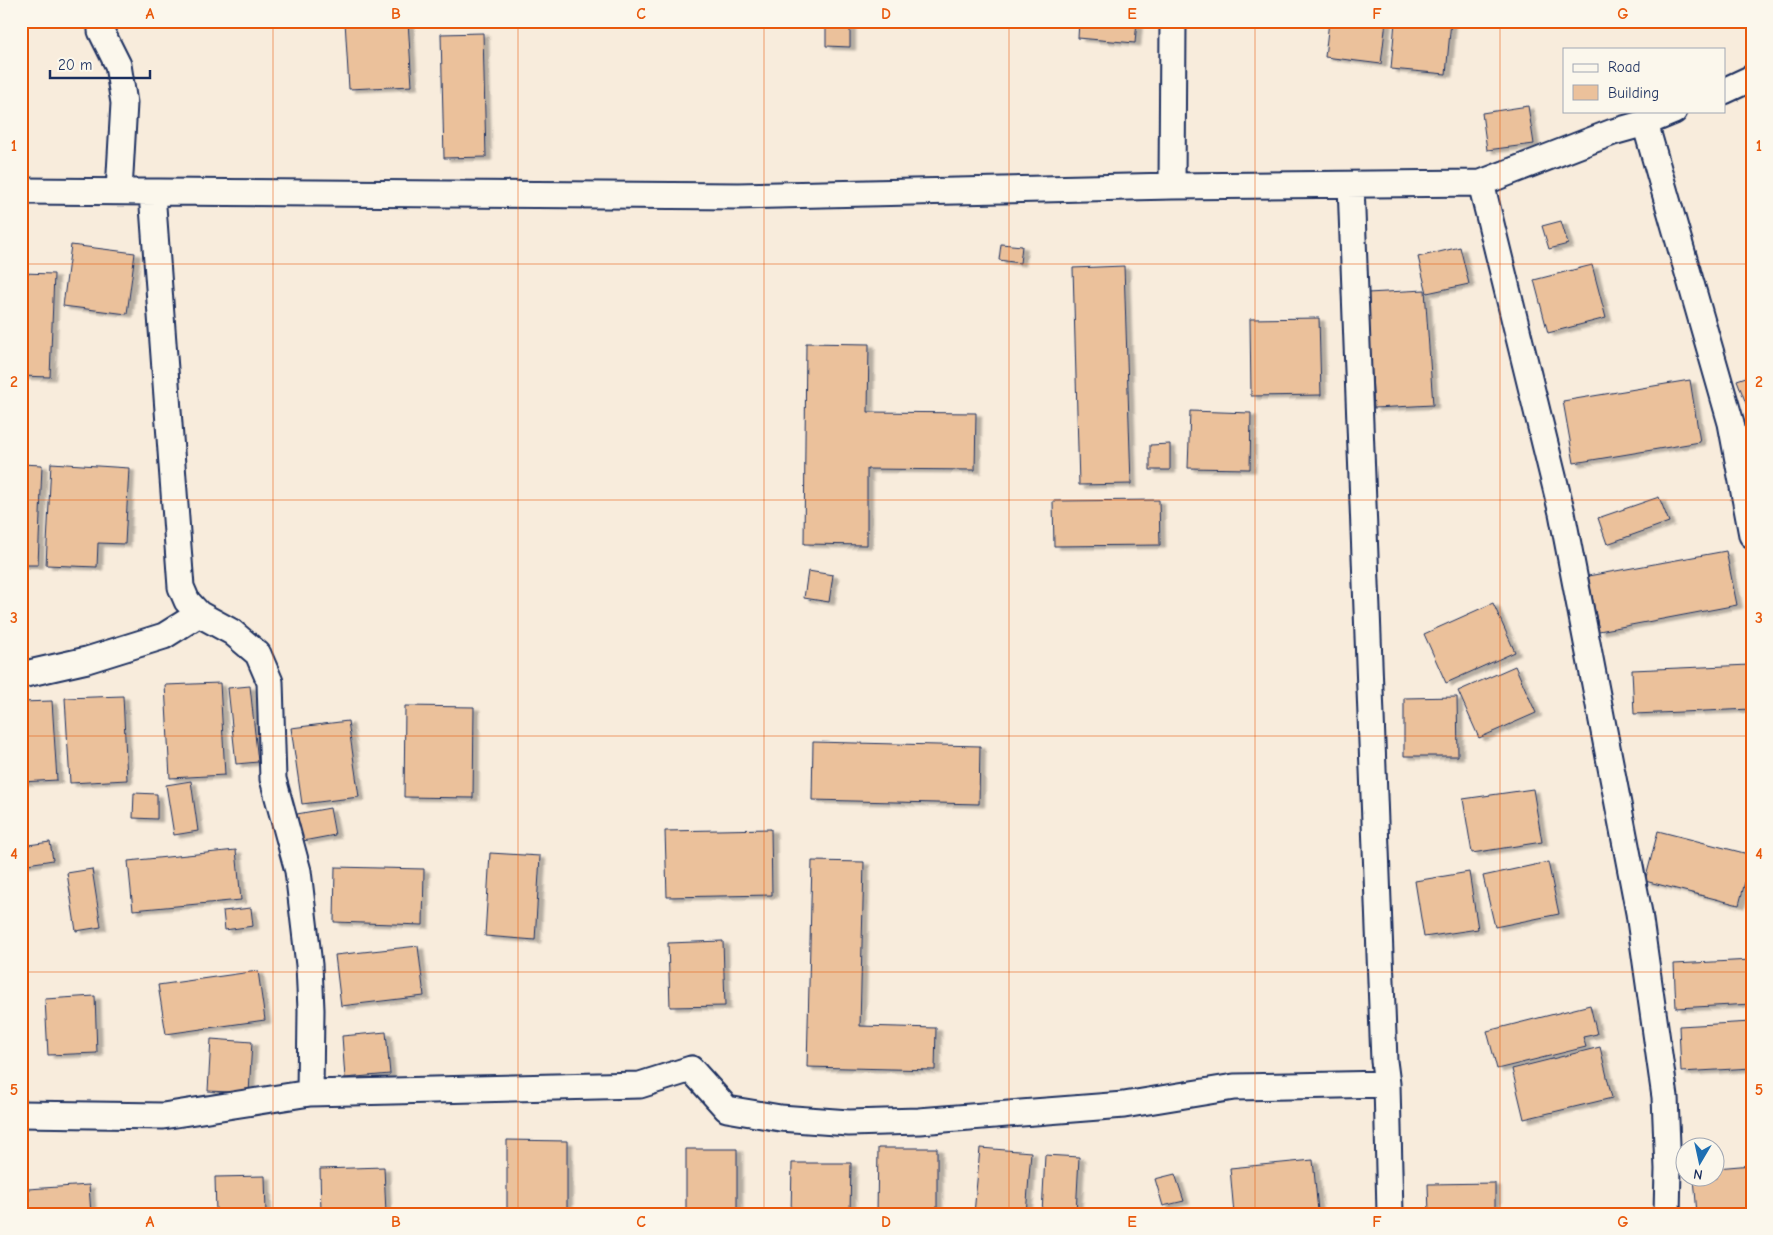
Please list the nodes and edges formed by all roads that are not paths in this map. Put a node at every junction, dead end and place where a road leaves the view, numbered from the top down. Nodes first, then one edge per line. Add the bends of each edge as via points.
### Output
1 (101, 21) edge
2 (1174, 21) edge
3 (1752, 78) edge
4 (1726, 90) edge
5 (1672, 112) edge
6 (1645, 123) junction
7 (1481, 183) junction
8 (1350, 185) junction
9 (1172, 186) junction
10 (21, 191) edge
11 (119, 191) junction
12 (152, 193) junction
13 (1752, 535) edge
14 (199, 614) junction
15 (21, 675) edge
16 (1387, 1084) junction
17 (310, 1093) junction
18 (21, 1114) edge
19 (1390, 1214) edge
20 (1667, 1214) edge

1 - 11 street via 101,31 118,65 124,103
2 - 9 street
3 - 4 street
5 - 6 street
6 - 7 street via 1613,132
6 - 13 street via 1731,423
7 - 8 street
7 - 20 street via 1562,513 1639,913 1665,1097
8 - 9 street
8 - 16 street
9 - 12 street via 740,196
10 - 11 street
11 - 12 street
12 - 14 street via 181,587 187,601
14 - 15 street via 164,636 87,660
14 - 17 street via 232,632 258,654 270,682 273,778 298,871 309,965 312,1010
16 - 17 street via 1234,1087 1124,1105 919,1121 849,1123 780,1118 727,1109 691,1069 640,1085
16 - 19 street
17 - 18 street via 163,1116

